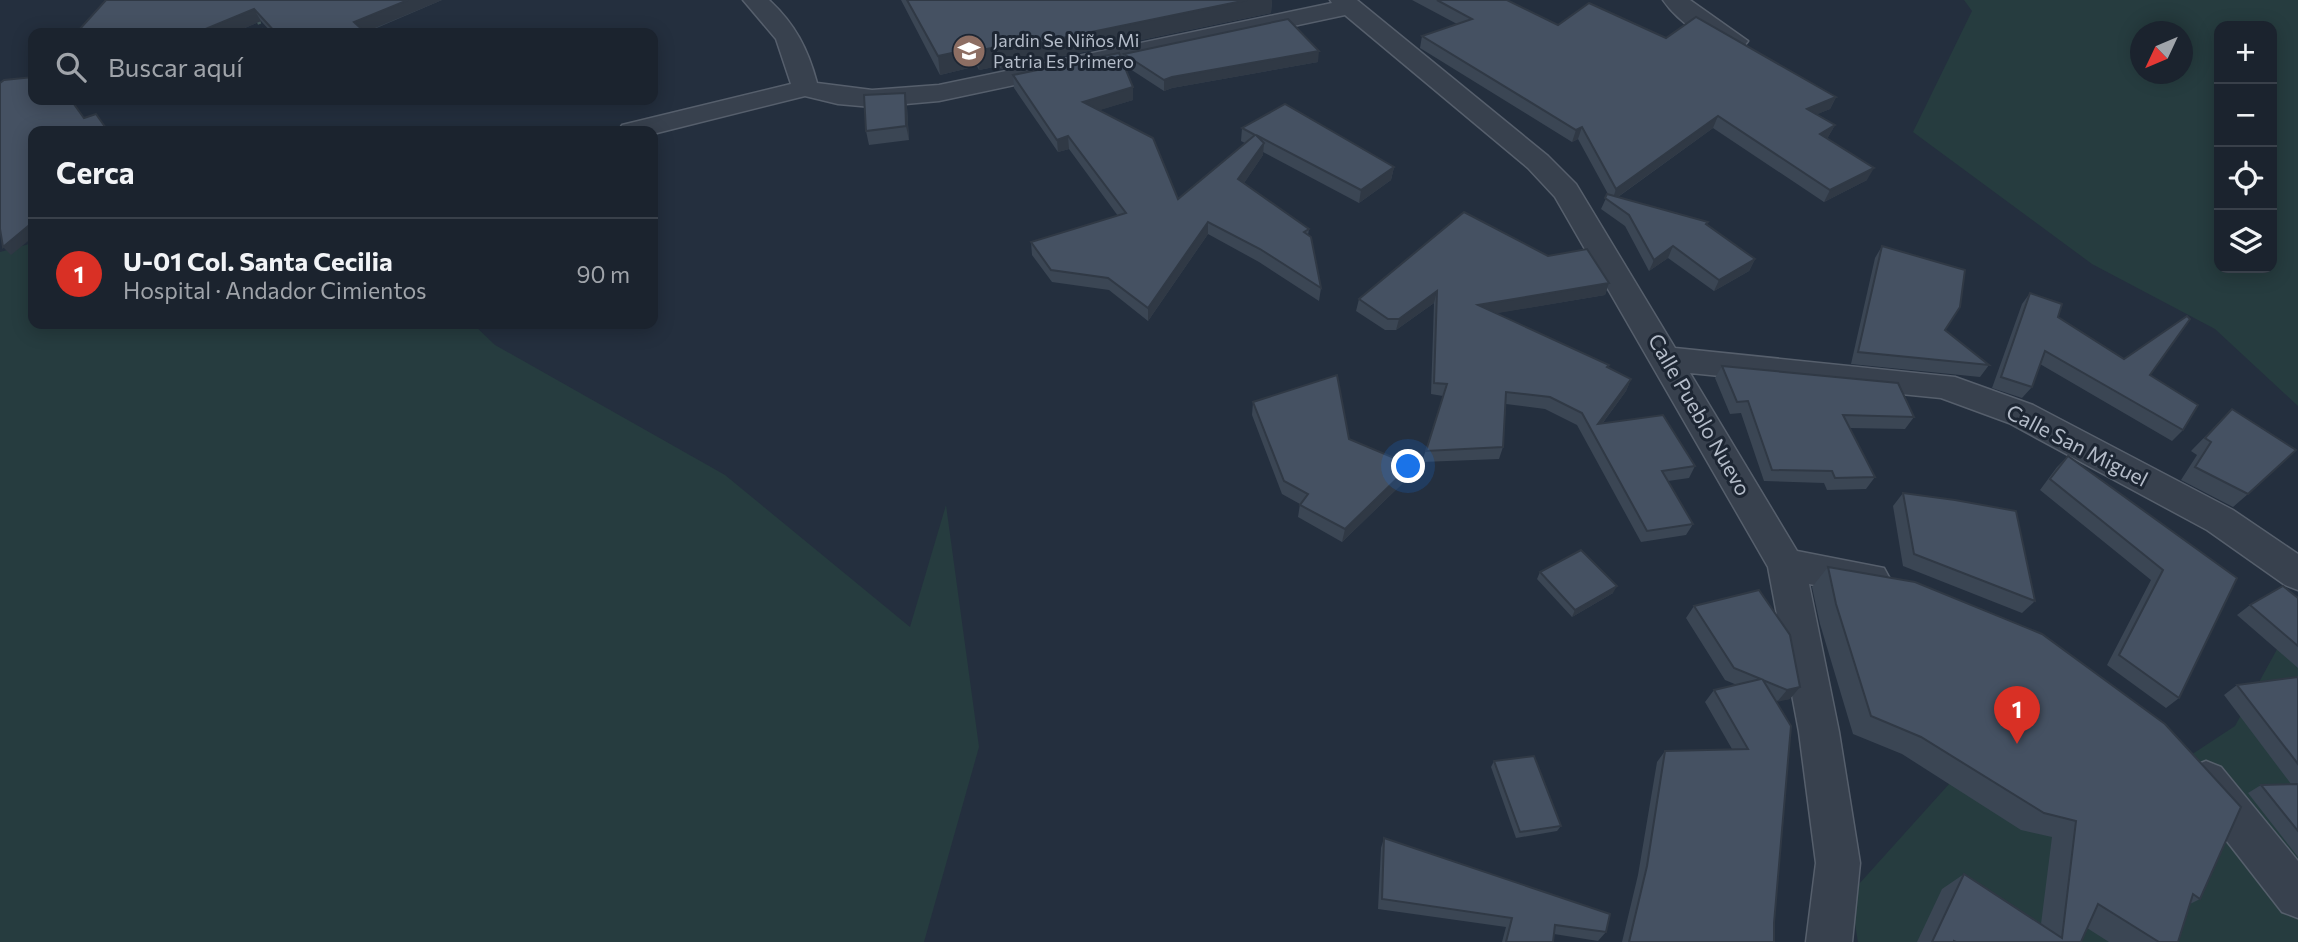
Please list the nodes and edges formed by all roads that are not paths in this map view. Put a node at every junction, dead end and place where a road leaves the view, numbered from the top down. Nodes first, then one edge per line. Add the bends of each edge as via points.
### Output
1 (755, 0) edge
2 (1675, 0) edge
3 (1345, 3) edge
4 (1752, 51) edge
5 (805, 88) junction
6 (652, 126) edge
7 (1667, 359) junction
8 (1786, 565) junction
9 (2298, 575) edge
10 (1901, 584) edge
11 (2182, 755) edge
12 (2298, 896) edge
13 (1829, 942) edge

1 - 5 street via 783,25 795,48
2 - 4 street
3 - 5 street via 956,90 865,100 836,98
3 - 7 street, Calle Pueblo Nuevo via 1538,162 1566,191
5 - 6 street
7 - 8 street, Calle Pueblo Nuevo
7 - 9 street, Calle San Miguel via 1943,386 2021,414 2221,520
8 - 10 street
8 - 13 street, Calle Pueblo Nuevo via 1819,732 1838,863
11 - 12 street

